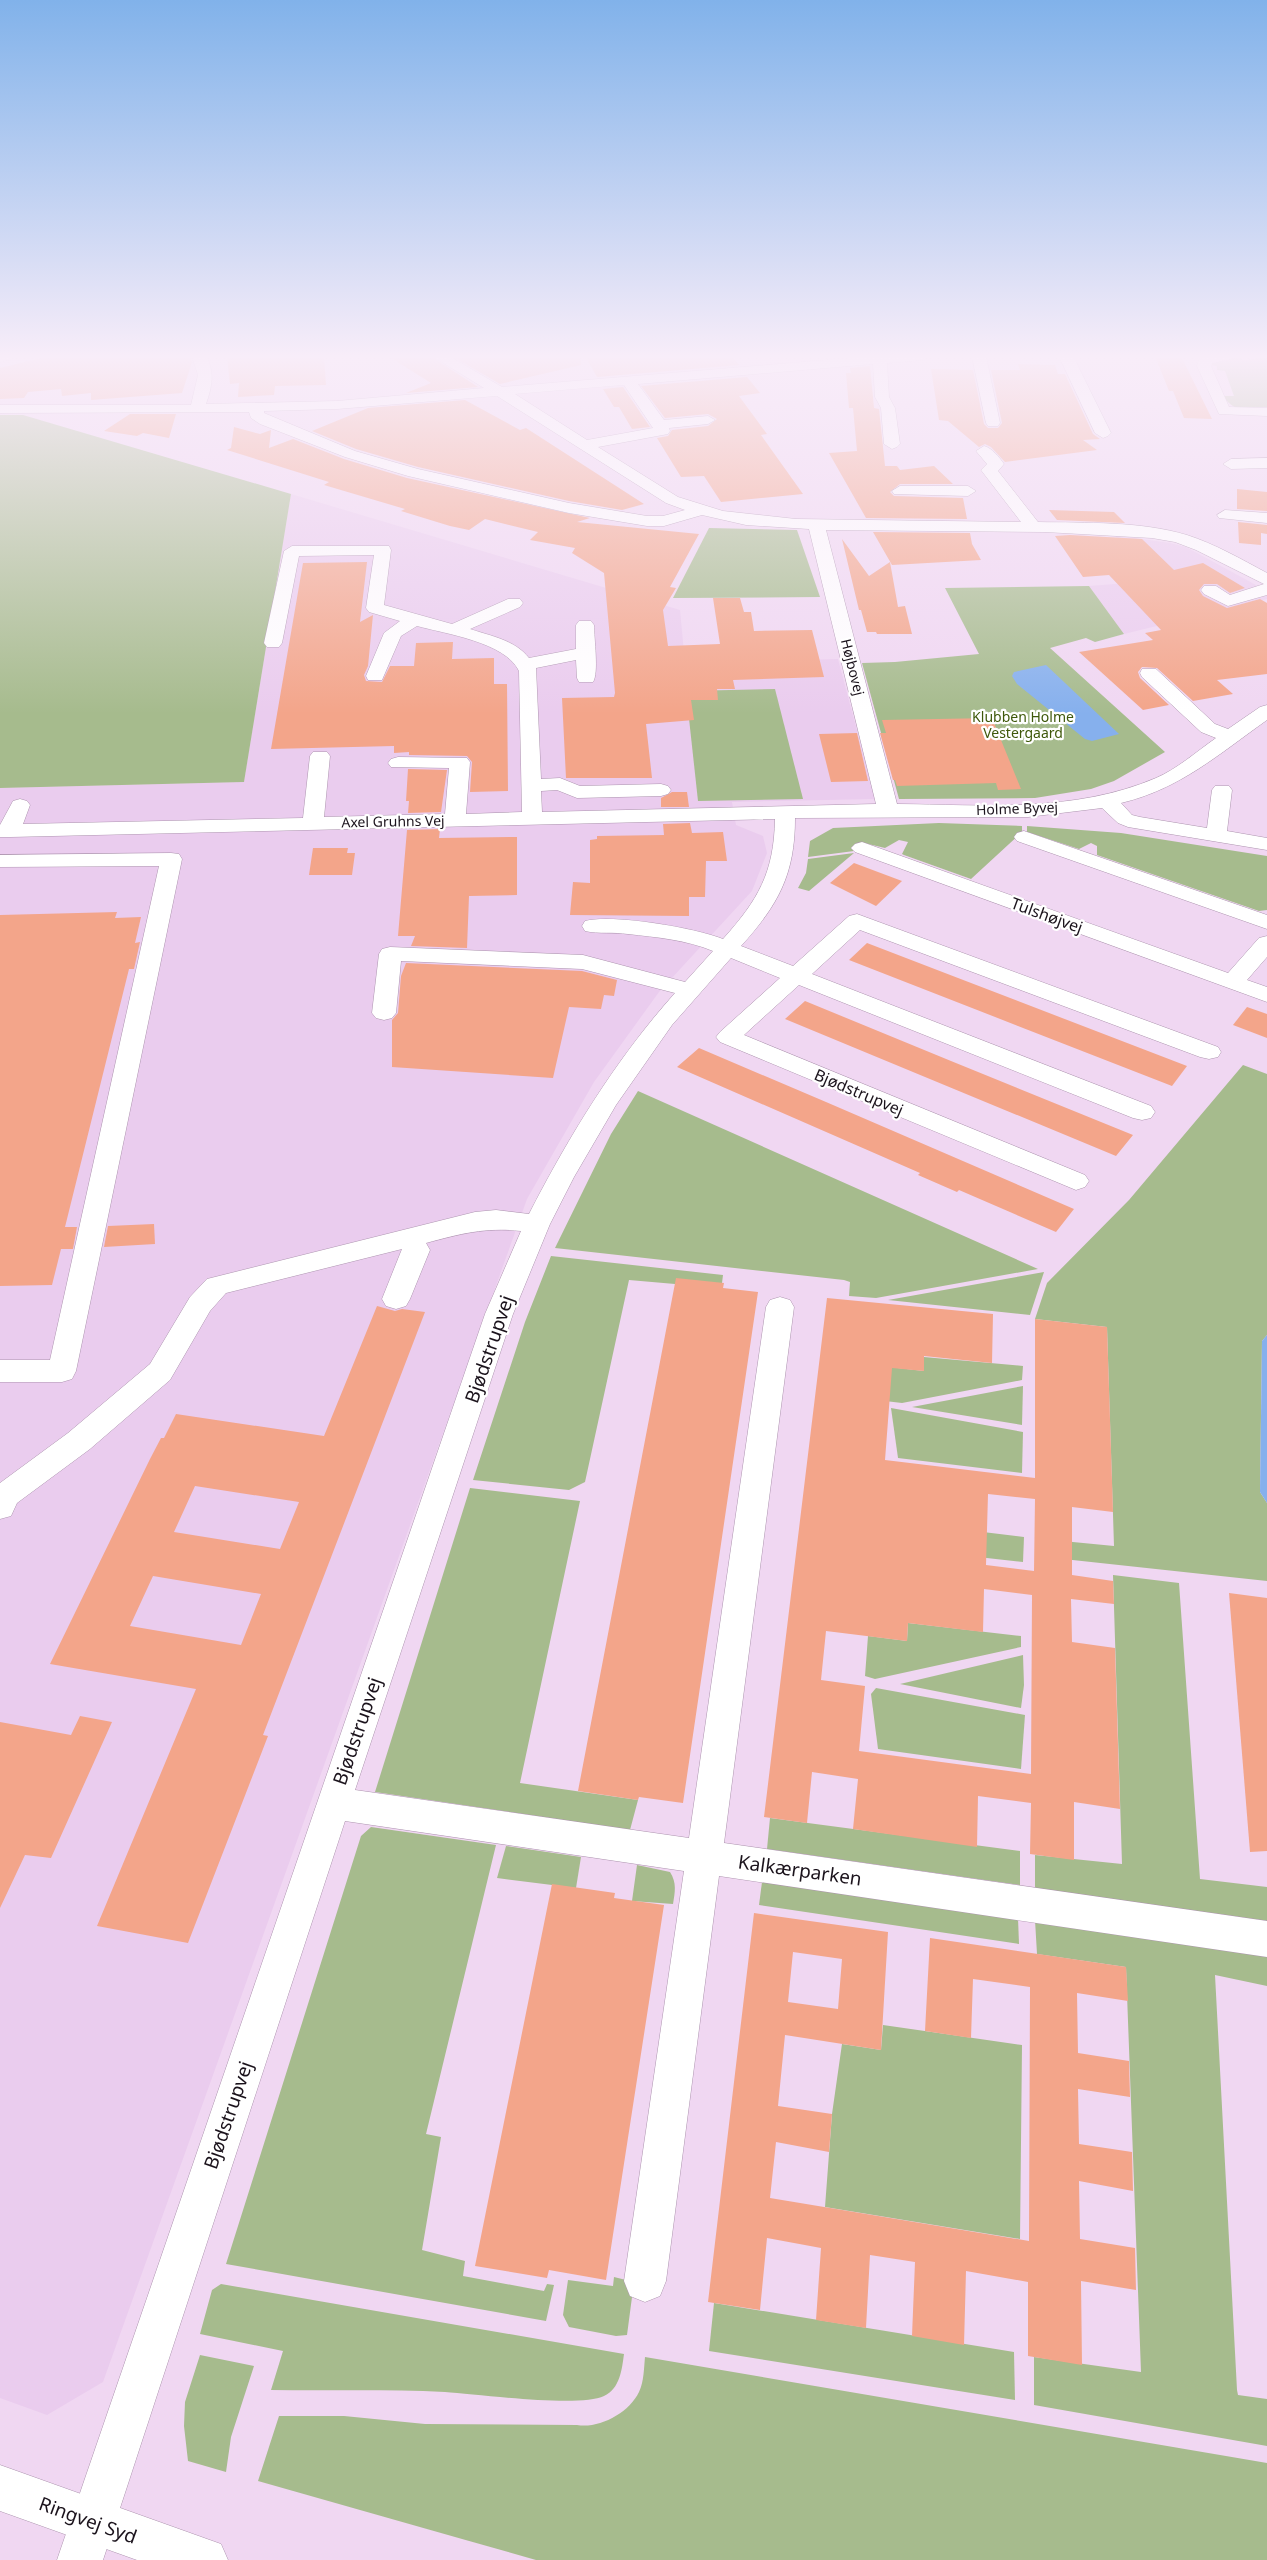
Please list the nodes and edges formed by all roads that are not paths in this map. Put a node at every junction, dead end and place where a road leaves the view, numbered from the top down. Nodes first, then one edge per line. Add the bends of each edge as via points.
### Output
1 (430, 475) edge
2 (633, 475) edge
3 (993, 475) edge
4 (900, 491) dead end
5 (699, 511) junction
6 (1225, 514) dead end
7 (981, 515) junction
8 (1267, 518) edge
9 (816, 524) junction
10 (1193, 524) dead end
11 (1033, 527) junction
12 (1178, 538) junction
13 (1267, 580) edge
14 (1267, 589) edge
15 (1210, 590) dead end
16 (514, 603) dead end
17 (415, 619) junction
18 (586, 625) dead end
19 (454, 630) junction
20 (273, 643) dead end
21 (586, 653) junction
22 (525, 664) junction
23 (1149, 673) dead end
24 (374, 676) dead end
25 (586, 678) dead end
26 (1267, 696) edge
27 (1267, 711) edge
28 (1267, 727) edge
29 (1224, 734) junction
30 (320, 756) dead end
31 (398, 763) dead end
32 (532, 784) junction
33 (661, 790) dead end
34 (1222, 790) dead end
35 (1107, 801) junction
36 (20, 805) dead end
37 (888, 810) junction
38 (785, 812) junction
39 (532, 818) junction
40 (455, 820) junction
41 (313, 823) junction
42 (5, 831) edge
43 (1024, 837) dead end
44 (1216, 837) junction
45 (1267, 844) edge
46 (862, 848) dead end
47 (0, 861) edge
48 (1267, 922) edge
49 (593, 926) dead end
50 (1267, 943) edge
51 (726, 949) junction
52 (796, 975) junction
53 (1232, 982) junction
54 (690, 990) junction
55 (1267, 995) edge
56 (384, 1014) dead end
57 (1209, 1052) dead end
58 (1142, 1112) dead end
59 (1076, 1182) dead end
60 (537, 1224) junction
61 (410, 1237) junction
62 (396, 1299) dead end
63 (780, 1307) dead end
64 (0, 1371) edge
65 (0, 1507) edge
66 (333, 1803) junction
67 (704, 1856) junction
68 (1267, 1939) edge
69 (645, 2281) dead end
70 (0, 2488) edge
71 (86, 2541) edge
72 (205, 2560) edge

1 - 5 street via 484,490 647,521 664,521
2 - 5 street via 672,500
3 - 11 street
4 - 7 street via 965,487
5 - 9 street via 748,522
6 - 8 street
7 - 9 street
7 - 11 street
9 - 37 street, Højbovej
10 - 12 street
11 - 12 street via 1123,530
12 - 13 street via 1204,546
14 - 15 street via 1228,600
16 - 19 street
17 - 19 street
17 - 20 street via 375,608 383,550 292,551
17 - 24 street via 392,633
18 - 21 street
19 - 22 street via 512,650
21 - 22 street
21 - 25 street
22 - 32 street via 528,671
23 - 29 street via 1208,728
26 - 29 street
27 - 29 street, Holme Byvej
28 - 35 street via 1178,788 1145,802
29 - 35 street, Holme Byvej via 1166,781
30 - 41 street
31 - 40 street via 460,762
32 - 33 street via 560,784 577,792
32 - 39 street
34 - 44 street
35 - 37 street, Holme Byvej via 1019,810
35 - 44 street via 1135,824
36 - 42 street
37 - 38 street, Holme Byvej
38 - 39 street, Axel Gruhns Vej
38 - 51 street, Bjødstrupvej via 783,857 776,882 754,918
39 - 40 street, Axel Gruhns Vej
40 - 41 street, Axel Gruhns Vej
41 - 42 street, Axel Gruhns Vej
43 - 48 street
44 - 45 street
46 - 53 street, Tulshøjvej
47 - 64 street via 171,859 62,1371
49 - 51 street via 627,927 689,936
50 - 53 street
51 - 52 street
51 - 54 street, Bjødstrupvej
52 - 57 street, Bjødstrupvej via 857,921
52 - 58 street
52 - 59 street, Bjødstrupvej via 728,1037
53 - 55 street, Tulshøjvej
54 - 56 street via 583,962 390,954
54 - 60 street, Bjødstrupvej via 664,1020 605,1102
60 - 61 street via 496,1219 475,1221
60 - 66 street, Bjødstrupvej via 499,1314
61 - 62 street via 416,1250
61 - 65 street via 217,1286 206,1294 160,1372 80,1441 6,1496
63 - 67 street
66 - 67 street, Kalkærparken
66 - 71 street, Bjødstrupvej
67 - 68 street, Kalkærparken
67 - 69 street
70 - 71 street, Ringvej Syd
71 - 72 street, Ringvej Syd

